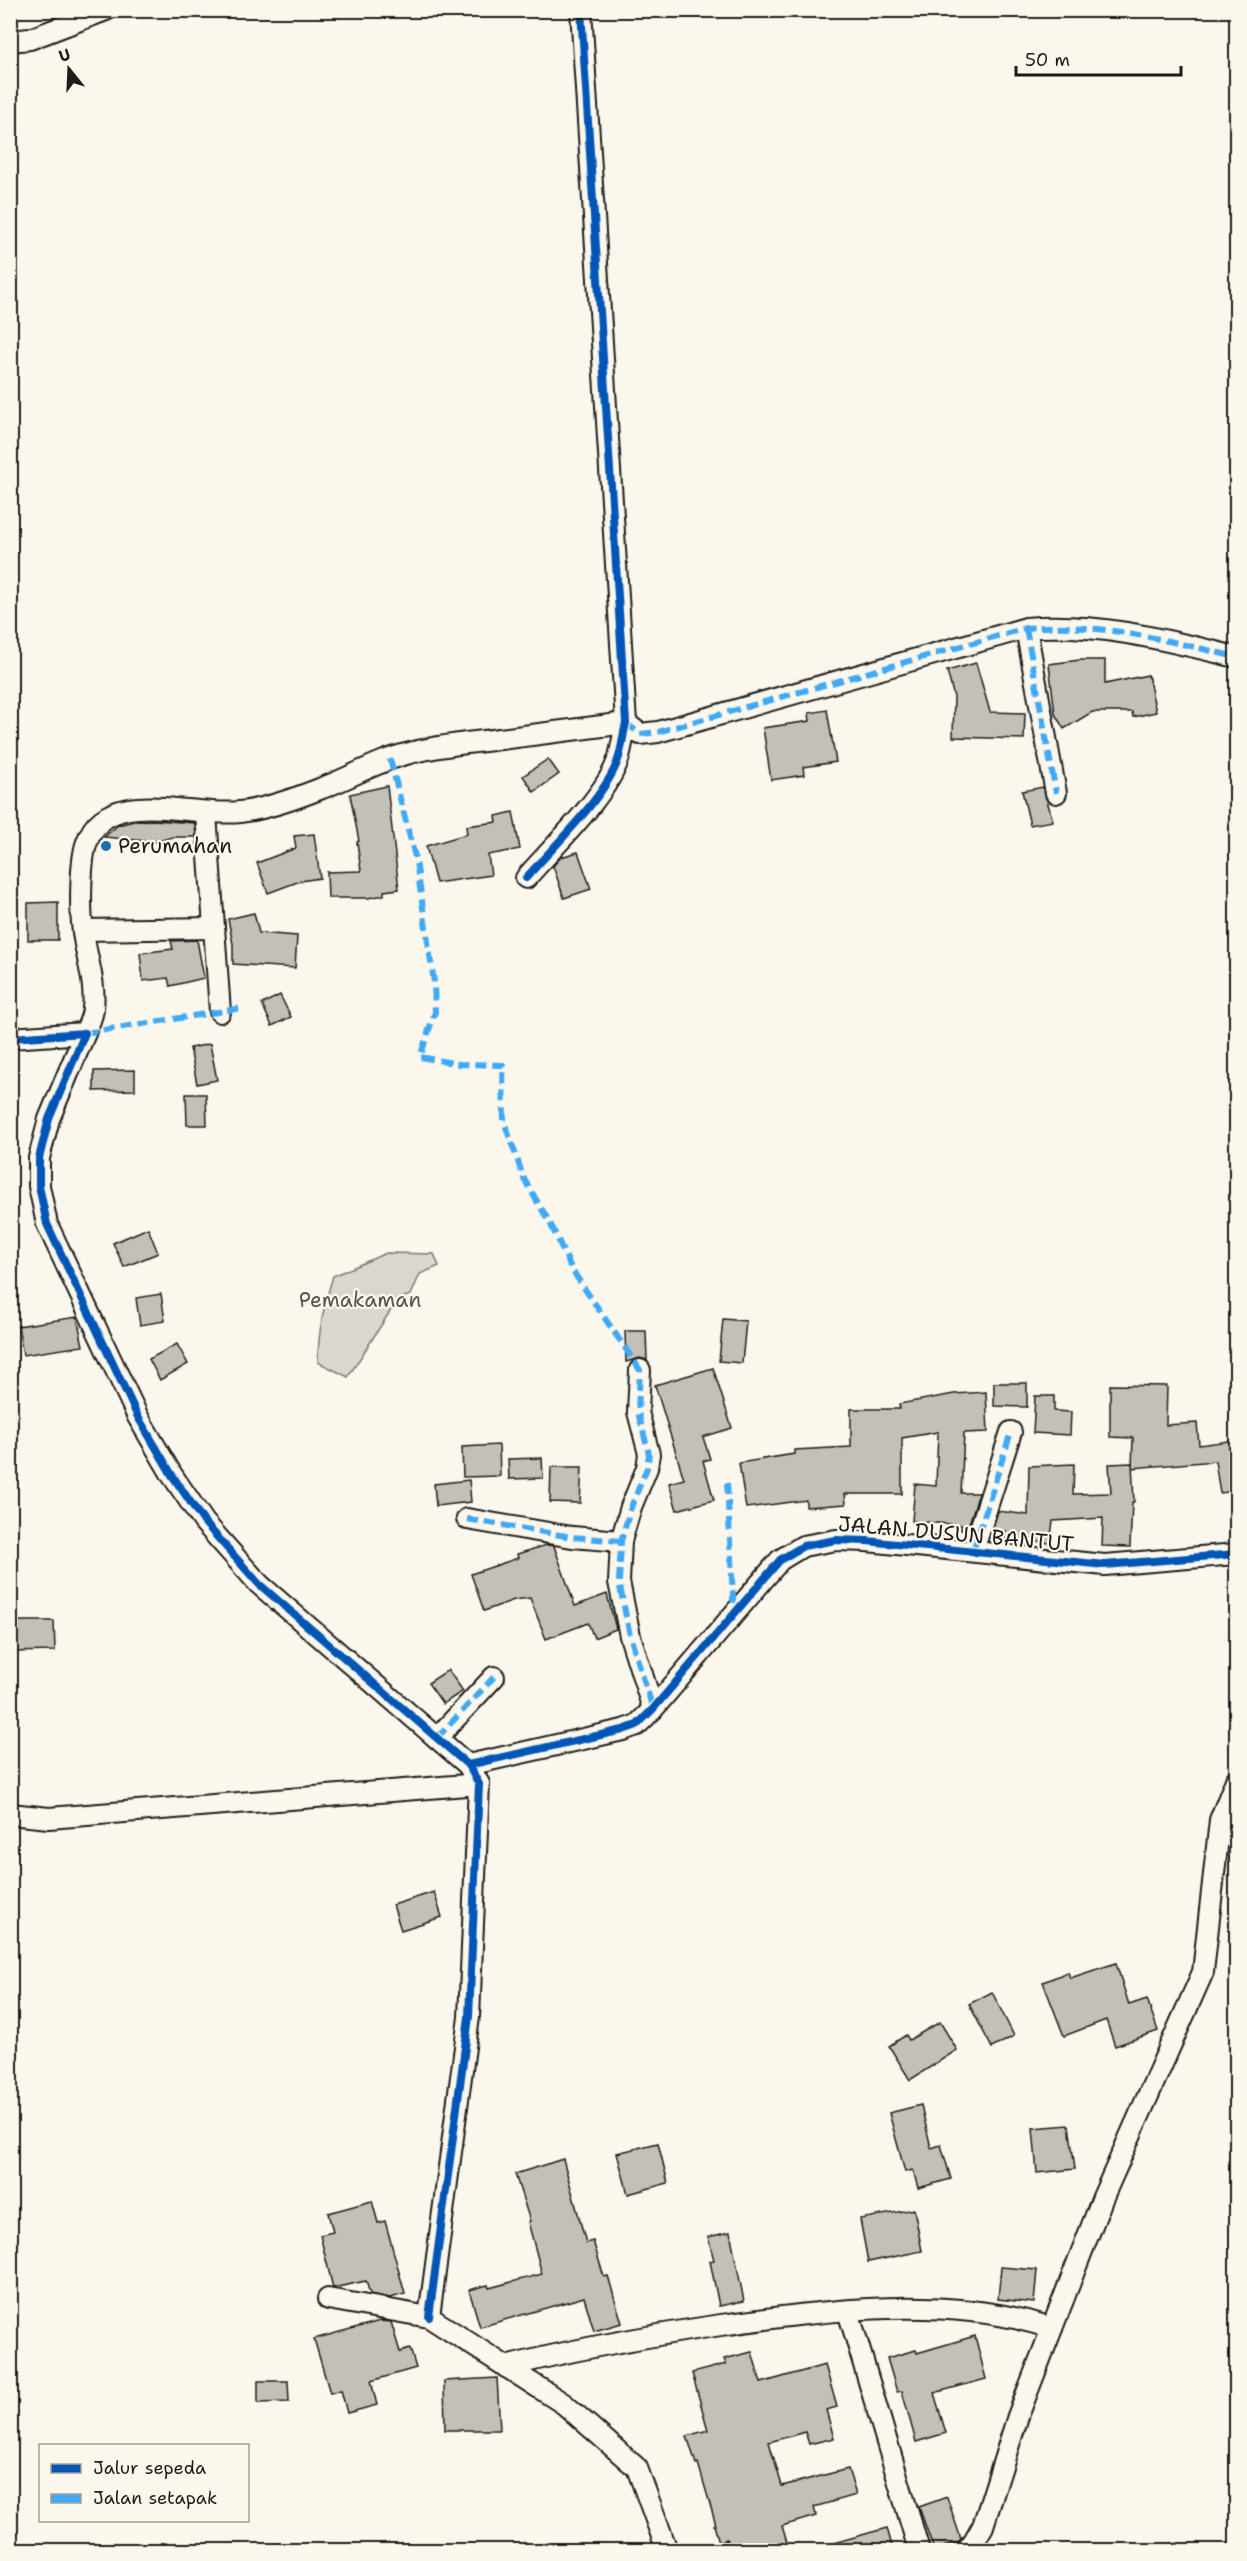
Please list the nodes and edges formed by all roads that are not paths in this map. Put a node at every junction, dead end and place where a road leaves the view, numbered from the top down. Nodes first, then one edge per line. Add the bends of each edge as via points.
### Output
1 (581, 10) edge
2 (94, 13) edge
3 (10, 41) edge
4 (1026, 628) junction
5 (1236, 657) edge
6 (626, 723) junction
7 (1056, 793) dead end
8 (206, 814) junction
9 (526, 878) dead end
10 (214, 928) junction
11 (82, 930) junction
12 (220, 1012) dead end
13 (85, 1034) junction
14 (10, 1038) edge
15 (640, 1370) dead end
16 (1011, 1432) dead end
17 (467, 1519) dead end
18 (621, 1541) junction
19 (974, 1551) junction
20 (1236, 1554) edge
21 (494, 1677) dead end
22 (653, 1709) junction
23 (437, 1738) junction
24 (468, 1765) junction
25 (1236, 1780) edge
26 (479, 1784) junction
27 (10, 1814) edge
28 (328, 2299) dead end
29 (848, 2311) junction
30 (429, 2317) junction
31 (1052, 2328) junction
32 (506, 2367) junction
33 (667, 2550) edge
34 (919, 2550) edge
35 (967, 2550) edge

1 - 6 street
2 - 3 street via 30,39
4 - 5 street via 1059,625 1134,632
4 - 6 street via 658,732 640,734
4 - 7 street
6 - 8 street via 410,753 267,806
6 - 9 street via 610,777
8 - 10 street
8 - 11 street via 124,808 98,823 87,842 82,876
10 - 11 street
10 - 12 street
11 - 13 street via 94,989 93,1011
13 - 14 street
13 - 23 street via 49,1119 39,1158 39,1186 47,1224 138,1417 204,1522 259,1584
15 - 18 street via 638,1412 649,1454
16 - 19 street
17 - 18 street
18 - 22 street via 619,1582 630,1636
19 - 20 street, JALAN DUSUN BANTUT via 1105,1565
19 - 22 street, JALAN DUSUN BANTUT via 836,1540 803,1546 780,1560
21 - 23 street
22 - 24 street, JALAN DUSUN BANTUT via 637,1725 623,1730
23 - 24 street
24 - 26 street
25 - 31 street via 1220,1820 1203,1972 1103,2197
26 - 27 street via 61,1817
26 - 30 street via 469,2017
28 - 30 street
29 - 31 street via 973,2312 1022,2318
29 - 32 street via 797,2313 658,2333
29 - 34 street
30 - 32 street
31 - 35 street via 1018,2416 983,2526
32 - 33 street via 564,2404 637,2468

